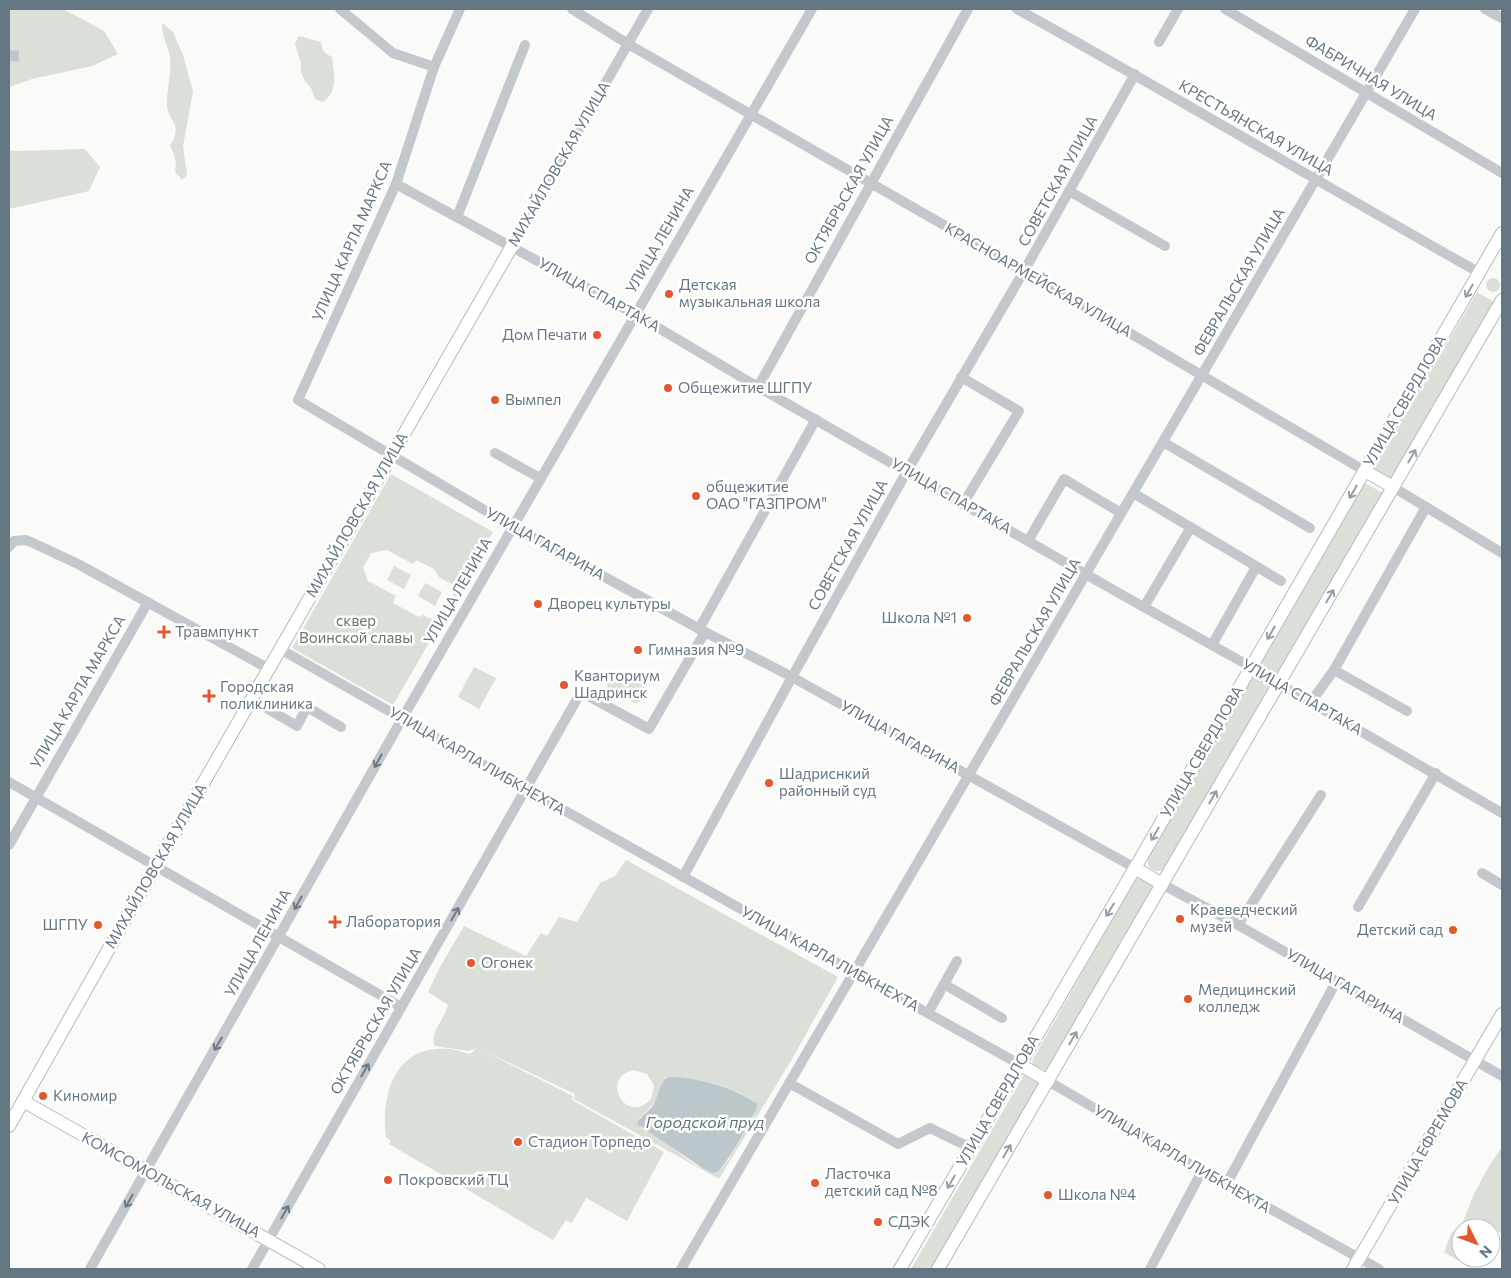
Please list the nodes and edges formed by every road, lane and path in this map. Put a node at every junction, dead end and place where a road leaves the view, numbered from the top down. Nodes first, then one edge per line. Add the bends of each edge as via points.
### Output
1 (340, 9) edge
2 (460, 9) edge
3 (572, 9) edge
4 (648, 9) edge
5 (812, 9) edge
6 (968, 9) edge
7 (1018, 9) edge
8 (1178, 9) edge
9 (1224, 9) edge
10 (1415, 9) edge
11 (1485, 9) edge
12 (1502, 18) edge
13 (1159, 42) dead end
14 (628, 44) junction
15 (525, 45) dead end
16 (434, 67) junction
17 (1135, 74) junction
18 (1367, 92) junction
19 (750, 114) junction
20 (1502, 173) edge
21 (1316, 180) junction
22 (870, 183) junction
23 (396, 184) junction
24 (1069, 191) junction
25 (457, 217) junction
26 (1502, 233) edge
27 (512, 246) junction
28 (1165, 246) dead end
29 (1024, 271) junction
30 (1480, 273) junction
31 (1502, 300) edge
32 (635, 314) junction
33 (1202, 375) junction
34 (961, 378) junction
35 (758, 387) junction
36 (298, 400) joint
37 (816, 420) junction
38 (1163, 442) junction
39 (391, 454) junction
40 (495, 454) dead end
41 (907, 471) junction
42 (1365, 471) junction
43 (540, 478) junction
44 (1394, 487) junction
45 (1133, 493) junction
46 (963, 504) junction
47 (1426, 507) junction
48 (1121, 513) junction
49 (512, 527) junction
50 (1191, 528) junction
51 (1310, 528) dead end
52 (1028, 541) junction
53 (9, 546) edge
54 (1502, 553) edge
55 (1256, 567) junction
56 (1086, 574) junction
57 (1281, 581) dead end
58 (148, 602) junction
59 (1144, 607) junction
60 (702, 630) junction
61 (1212, 645) junction
62 (280, 649) junction
63 (1251, 667) junction
64 (269, 668) junction
65 (1334, 670) junction
66 (792, 676) junction
67 (1279, 684) junction
68 (251, 699) junction
69 (1311, 702) junction
70 (1407, 712) dead end
71 (402, 719) junction
72 (341, 727) dead end
73 (1436, 774) junction
74 (969, 775) junction
75 (9, 782) edge
76 (526, 789) junction
77 (1321, 795) dead end
78 (35, 797) junction
79 (1502, 813) edge
80 (9, 845) edge
81 (155, 867) junction
82 (1135, 868) junction
83 (1482, 873) dead end
84 (683, 877) junction
85 (1162, 884) junction
86 (1502, 885) edge
87 (1358, 907) dead end
88 (1238, 925) junction
89 (279, 937) junction
90 (958, 961) dead end
91 (854, 972) junction
92 (1336, 982) junction
93 (944, 984) junction
94 (401, 1007) junction
95 (928, 1013) junction
96 (1502, 1014) edge
97 (1002, 1018) dead end
98 (1475, 1060) junction
99 (1019, 1064) junction
100 (1502, 1076) edge
101 (1048, 1080) junction
102 (789, 1083) junction
103 (23, 1101) junction
104 (9, 1126) edge
105 (971, 1148) junction
106 (1202, 1171) junction
107 (146, 1172) junction
108 (1226, 1185) junction
109 (269, 1240) junction
110 (1356, 1264) edge
111 (90, 1269) edge
112 (252, 1269) edge
113 (320, 1269) edge
114 (681, 1269) edge
115 (900, 1269) edge
116 (938, 1269) edge
117 (1150, 1269) edge
118 (1379, 1269) edge

1 - 16 street via 393,53
2 - 16 street, УЛИЦА КАРЛА МАРКСА
3 - 14 street, КРАСНОАРМЕЙСКАЯ УЛИЦА
4 - 14 street, МИХАЙЛОВСКАЯ УЛИЦА
5 - 19 street, УЛИЦА ЛЕНИНА
6 - 22 street, ОКТЯБРЬСКАЯ УЛИЦА
7 - 17 street, КРЕСТЬЯНСКАЯ УЛИЦА
8 - 13 street
9 - 18 street, ФАБРИЧНАЯ УЛИЦА
10 - 18 street, ФЕВРАЛЬСКАЯ УЛИЦА
11 - 12 street
14 - 19 street, КРАСНОАРМЕЙСКАЯ УЛИЦА
14 - 27 street, МИХАЙЛОВСКАЯ УЛИЦА
15 - 25 street
16 - 23 street, УЛИЦА КАРЛА МАРКСА
17 - 21 street, КРЕСТЬЯНСКАЯ УЛИЦА
17 - 24 street, СОВЕТСКАЯ УЛИЦА
18 - 20 street, ФАБРИЧНАЯ УЛИЦА
18 - 21 street, ФЕВРАЛЬСКАЯ УЛИЦА
19 - 22 street, КРАСНОАРМЕЙСКАЯ УЛИЦА
19 - 32 street, УЛИЦА ЛЕНИНА
21 - 30 street, КРЕСТЬЯНСКАЯ УЛИЦА
21 - 33 street, ФЕВРАЛЬСКАЯ УЛИЦА
22 - 29 street, КРАСНОАРМЕЙСКАЯ УЛИЦА
22 - 35 street, ОКТЯБРЬСКАЯ УЛИЦА
23 - 25 street, УЛИЦА СПАРТАКА
23 - 36 street, УЛИЦА КАРЛА МАРКСА
24 - 28 street
24 - 29 street, СОВЕТСКАЯ УЛИЦА
25 - 27 street, УЛИЦА СПАРТАКА
26 - 30 main road, УЛИЦА СВЕРДЛОВА
27 - 32 street, УЛИЦА СПАРТАКА
27 - 39 main road, МИХАЙЛОВСКАЯ УЛИЦА
29 - 33 street, КРАСНОАРМЕЙСКАЯ УЛИЦА
29 - 34 street, СОВЕТСКАЯ УЛИЦА
30 -> 42 main road, УЛИЦА СВЕРДЛОВА
44 -> 31 main road
32 - 35 street, УЛИЦА СПАРТАКА
32 - 43 street, УЛИЦА ЛЕНИНА
33 - 38 street, ФЕВРАЛЬСКАЯ УЛИЦА
33 - 42 street, КРАСНОАРМЕЙСКАЯ УЛИЦА
34 - 41 street, СОВЕТСКАЯ УЛИЦА
34 - 46 street via 1019,411
35 - 37 street, УЛИЦА СПАРТАКА
36 - 39 street, УЛИЦА ГАГАРИНА
37 - 41 street, УЛИЦА СПАРТАКА
37 - 60 street, ОКТЯБРЬСКАЯ УЛИЦА
38 - 45 street, ФЕВРАЛЬСКАЯ УЛИЦА
38 - 51 street
39 - 49 street, УЛИЦА ГАГАРИНА
39 - 62 main road, МИХАЙЛОВСКАЯ УЛИЦА
40 - 43 street
41 - 46 street, УЛИЦА СПАРТАКА
41 - 66 street, СОВЕТСКАЯ УЛИЦА
42 - 44 main road, КРАСНОАРМЕЙСКАЯ УЛИЦА
42 -> 63 main road, УЛИЦА СВЕРДЛОВА
43 - 49 street, УЛИЦА ЛЕНИНА
44 - 47 street, КРАСНОАРМЕЙСКАЯ УЛИЦА
67 -> 44 main road
45 - 48 street, ФЕВРАЛЬСКАЯ УЛИЦА
45 - 50 street
46 - 52 street, УЛИЦА СПАРТАКА
47 - 54 street, КРАСНОАРМЕЙСКАЯ УЛИЦА
47 - 65 street
48 - 52 street via 1064,479
48 - 56 street, ФЕВРАЛЬСКАЯ УЛИЦА
49 - 60 street, УЛИЦА ГАГАРИНА
49 - 71 street, УЛИЦА ЛЕНИНА
50 - 55 street
50 - 59 street
52 - 56 street, УЛИЦА СПАРТАКА
53 - 58 street via 19,540 31,542
55 - 57 street
55 - 61 street
56 - 59 street, УЛИЦА СПАРТАКА
56 - 74 street, ФЕВРАЛЬСКАЯ УЛИЦА
58 - 64 street
58 - 78 street, УЛИЦА КАРЛА МАРКСА
59 - 61 street, УЛИЦА СПАРТАКА
60 - 66 street, УЛИЦА ГАГАРИНА
60 - 76 street, ОКТЯБРЬСКАЯ УЛИЦА via 649,729 580,692
61 - 63 street, УЛИЦА СПАРТАКА
62 - 64 main road, МИХАЙЛОВСКАЯ УЛИЦА
62 - 71 street, УЛИЦА КАРЛА ЛИБКНЕХТА
63 - 67 main road, УЛИЦА СПАРТАКА
63 -> 82 main road, УЛИЦА СВЕРДЛОВА
64 - 68 main road, МИХАЙЛОВСКАЯ УЛИЦА
65 - 69 street
65 - 70 street
66 - 74 street, УЛИЦА ГАГАРИНА
66 - 84 street, СОВЕТСКАЯ УЛИЦА
67 - 69 street, УЛИЦА СПАРТАКА
85 -> 67 main road
68 - 72 street via 297,726 307,707
68 - 81 main road, МИХАЙЛОВСКАЯ УЛИЦА
69 - 73 street, УЛИЦА СПАРТАКА
71 - 76 street, УЛИЦА КАРЛА ЛИБКНЕХТА
71 -> 89 street, УЛИЦА ЛЕНИНА
73 - 79 street, УЛИЦА СПАРТАКА
73 - 87 street
74 - 82 street, УЛИЦА ГАГАРИНА
74 - 91 street, ФЕВРАЛЬСКАЯ УЛИЦА
75 - 78 street
76 - 84 street, УЛИЦА КАРЛА ЛИБКНЕХТА
94 -> 76 street, ОКТЯБРЬСКАЯ УЛИЦА
77 - 88 street
78 - 80 street, УЛИЦА КАРЛА МАРКСА
78 - 81 street
81 - 89 street
81 - 103 main road, МИХАЙЛОВСКАЯ УЛИЦА
82 - 85 main road, УЛИЦА ГАГАРИНА
82 -> 99 main road, УЛИЦА СВЕРДЛОВА
83 - 86 street
84 - 91 street, УЛИЦА КАРЛА ЛИБКНЕХТА
85 - 88 street, УЛИЦА ГАГАРИНА
101 -> 85 main road
88 - 92 street, УЛИЦА ГАГАРИНА
89 - 94 street
89 -> 107 street, УЛИЦА ЛЕНИНА
90 - 93 street
91 - 95 street, УЛИЦА КАРЛА ЛИБКНЕХТА
91 - 102 street, ФЕВРАЛЬСКАЯ УЛИЦА
92 - 98 street, УЛИЦА ГАГАРИНА
92 - 108 street
93 - 95 street
93 - 97 street
109 -> 94 street, ОКТЯБРЬСКАЯ УЛИЦА
95 - 99 street, УЛИЦА КАРЛА ЛИБКНЕХТА
96 - 98 main road, УЛИЦА ЕФРЕМОВА
98 - 100 street, УЛИЦА ГАГАРИНА
98 - 110 main road, УЛИЦА ЕФРЕМОВА
99 - 101 main road, УЛИЦА КАРЛА ЛИБКНЕХТА
99 - 105 main road, УЛИЦА СВЕРДЛОВА
101 - 106 street, УЛИЦА КАРЛА ЛИБКНЕХТА
116 -> 101 main road
102 - 105 street via 898,1144 930,1128
102 - 114 street, ФЕВРАЛЬСКАЯ УЛИЦА
103 - 104 main road, МИХАЙЛОВСКАЯ УЛИЦА
103 - 107 main road, КОМСОМОЛЬСКАЯ УЛИЦА
105 -> 115 main road, УЛИЦА СВЕРДЛОВА
106 - 108 street, УЛИЦА КАРЛА ЛИБКНЕХТА
106 - 117 street
107 - 109 main road, КОМСОМОЛЬСКАЯ УЛИЦА
107 -> 111 street, УЛИЦА ЛЕНИНА
108 - 110 street, УЛИЦА КАРЛА ЛИБКНЕХТА
109 - 112 street, ОКТЯБРЬСКАЯ УЛИЦА
109 - 113 main road, КОМСОМОЛЬСКАЯ УЛИЦА
110 - 118 street, УЛИЦА КАРЛА ЛИБКНЕХТА

